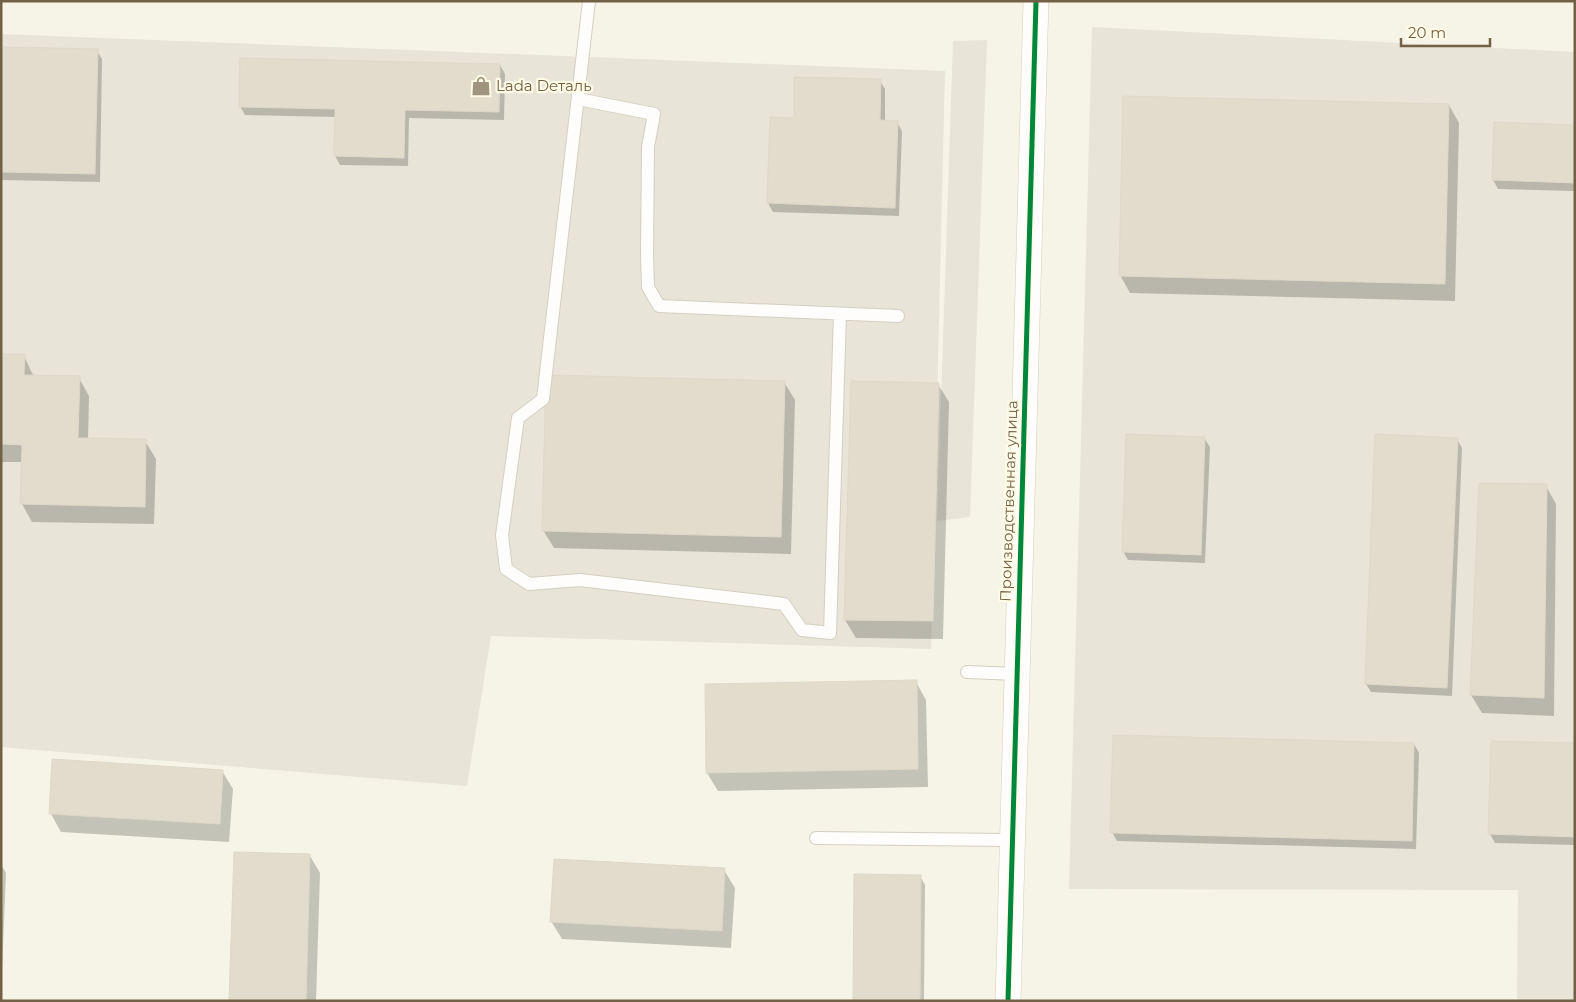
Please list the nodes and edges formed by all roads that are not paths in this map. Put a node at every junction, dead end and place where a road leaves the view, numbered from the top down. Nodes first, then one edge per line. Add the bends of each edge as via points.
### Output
1 (589, 1) edge
2 (1036, 1) edge
3 (578, 99) junction
4 (840, 314) junction
5 (898, 316) dead end
6 (967, 672) dead end
7 (1017, 674) junction
8 (816, 838) dead end
9 (1012, 840) junction
10 (1008, 1001) edge

1 - 3 lane
2 - 7 street, Производственная улица
3 - 4 lane via 654,114 648,147 647,256 648,287 659,306
3 - 4 lane via 543,399 518,418 509,475 502,535 506,569 529,584 580,580 784,604 802,630 830,633
4 - 5 lane
6 - 7 lane
7 - 9 street, Производственная улица
8 - 9 lane
9 - 10 street, Производственная улица

